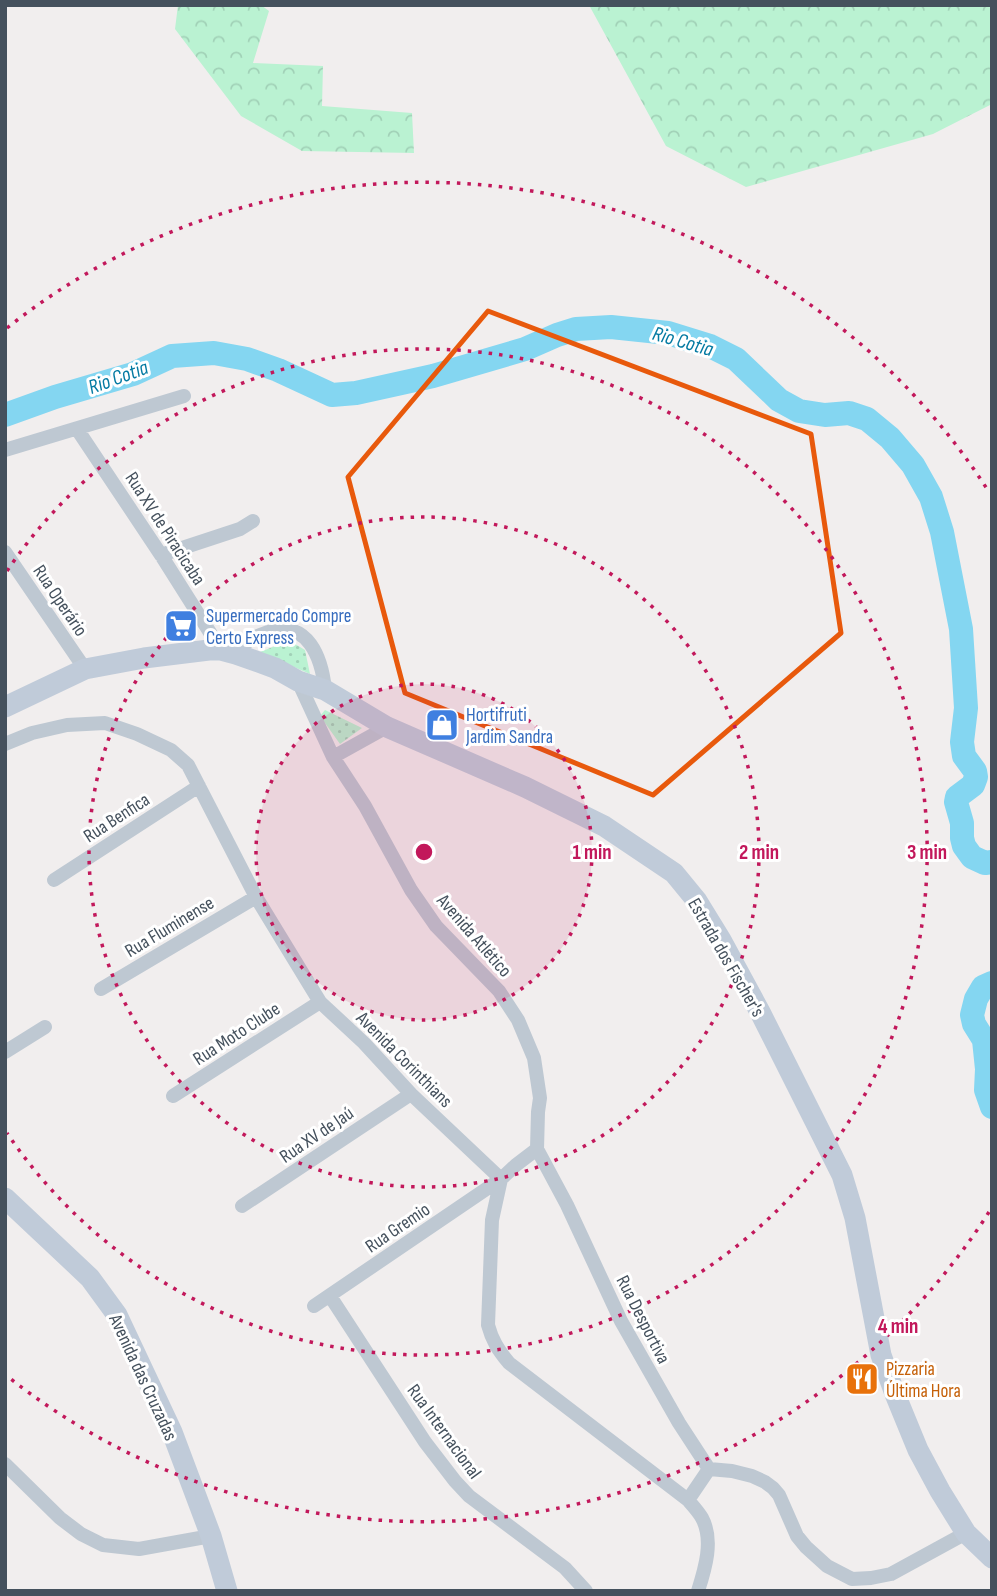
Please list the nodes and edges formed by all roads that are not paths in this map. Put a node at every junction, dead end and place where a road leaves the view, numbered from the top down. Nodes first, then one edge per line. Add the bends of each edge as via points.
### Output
1 (184, 396) dead end
2 (76, 429) junction
3 (5, 450) edge
4 (253, 521) dead end
5 (5, 552) edge
6 (161, 555) junction
7 (228, 652) junction
8 (85, 669) junction
9 (298, 681) junction
10 (325, 690) junction
11 (5, 707) edge
12 (387, 727) junction
13 (5, 744) edge
14 (333, 757) junction
15 (199, 786) junction
16 (54, 880) dead end
17 (256, 897) junction
18 (101, 989) dead end
19 (320, 1002) junction
20 (45, 1027) dead end
21 (5, 1052) edge
22 (411, 1094) junction
23 (173, 1096) dead end
24 (537, 1149) junction
25 (501, 1179) junction
26 (5, 1198) edge
27 (243, 1206) dead end
28 (330, 1296) junction
29 (314, 1306) dead end
30 (5, 1464) edge
31 (709, 1469) junction
32 (688, 1500) junction
33 (966, 1534) junction
34 (211, 1536) junction
35 (992, 1558) edge
36 (227, 1591) edge
37 (586, 1591) edge
38 (698, 1591) edge

1 - 2 street
2 - 3 street
2 - 6 street, Rua XV de Piracicaba
4 - 6 street
5 - 8 street, Rua Operário
6 - 7 street, Rua XV de Piracicaba
7 - 8 street, Estrada dos Fischer's via 209,650
7 - 9 street, Estrada dos Fischer's
7 - 10 street via 275,630 296,632 316,653
8 - 11 street, Estrada dos Fischer's
9 - 10 street, Estrada dos Fischer's
9 - 14 street, Avenida Atlético
10 - 12 street, Estrada dos Fischer's
12 - 14 street
12 - 33 street, Estrada dos Fischer's via 604,826 674,873 697,901 761,1012 842,1175 855,1218 881,1355 918,1450
13 - 15 street, Avenida Corinthians via 67,725 105,723 172,750 188,765
14 - 24 street, Avenida Atlético via 436,926 499,991 518,1020 534,1058 540,1098
15 - 16 street, Rua Benfica
15 - 17 street, Avenida Corinthians
17 - 18 street, Rua Fluminense
17 - 19 street, Avenida Corinthians
19 - 22 street, Avenida Corinthians
19 - 23 street, Rua Moto Clube
20 - 21 street
22 - 25 street, Avenida Corinthians
22 - 27 street, Rua XV de Jaú
24 - 25 street
24 - 31 street, Rua Desportiva via 621,1321
25 - 28 street, Rua Gremio
25 - 32 street via 492,1220 488,1325 497,1350
26 - 34 street, Avenida das Cruzadas via 90,1278 117,1315 172,1432
28 - 29 street, Rua Gremio
28 - 37 street, Rua Internacional via 455,1482 565,1568
30 - 34 street via 60,1518 103,1545 139,1549
31 - 32 street
31 - 33 street via 752,1476 773,1488 806,1548 852,1579 891,1574
32 - 38 street via 703,1519 708,1540
33 - 35 street, Estrada dos Fischer's
34 - 36 street, Avenida das Cruzadas

